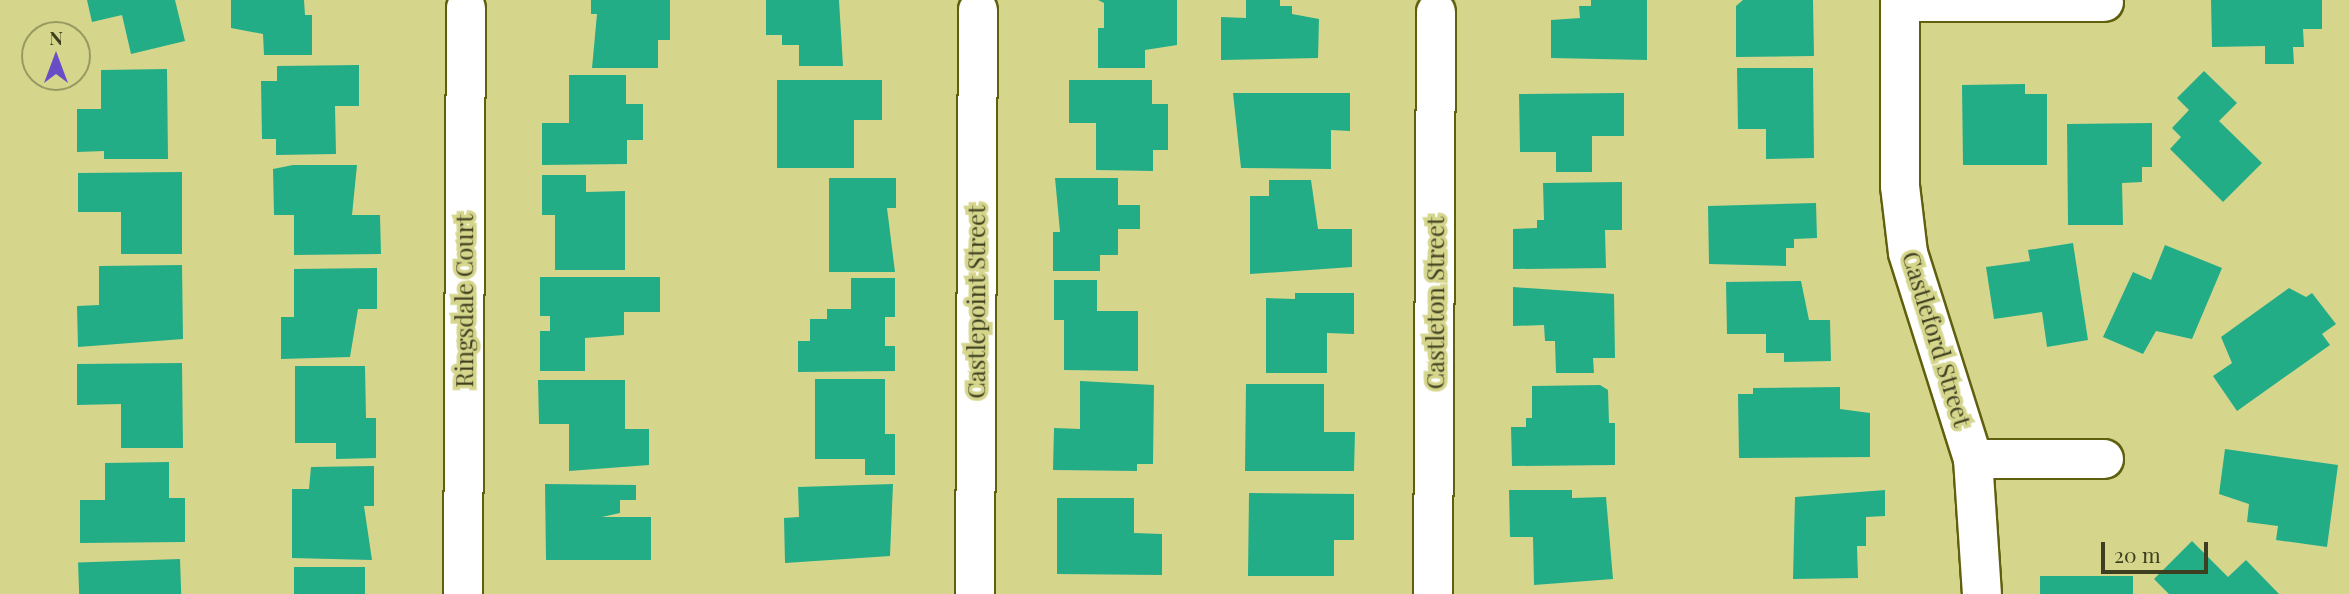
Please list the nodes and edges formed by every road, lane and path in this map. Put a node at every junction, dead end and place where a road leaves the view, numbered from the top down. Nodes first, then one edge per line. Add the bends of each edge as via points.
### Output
1 (1900, 1) edge
2 (2104, 2) dead end
3 (466, 8) dead end
4 (978, 10) dead end
5 (1436, 12) dead end
6 (1973, 459) junction
7 (2104, 459) dead end
8 (463, 594) edge
9 (975, 594) edge
10 (1433, 594) edge
11 (1982, 594) edge

1 - 2 street
1 - 6 street, Castleford Street via 1900,186 1908,253
3 - 8 street, Ringsdale Court
4 - 9 street, Castlepoint Street
5 - 10 street, Castleton Street
6 - 7 street
6 - 11 street, Castleford Street

